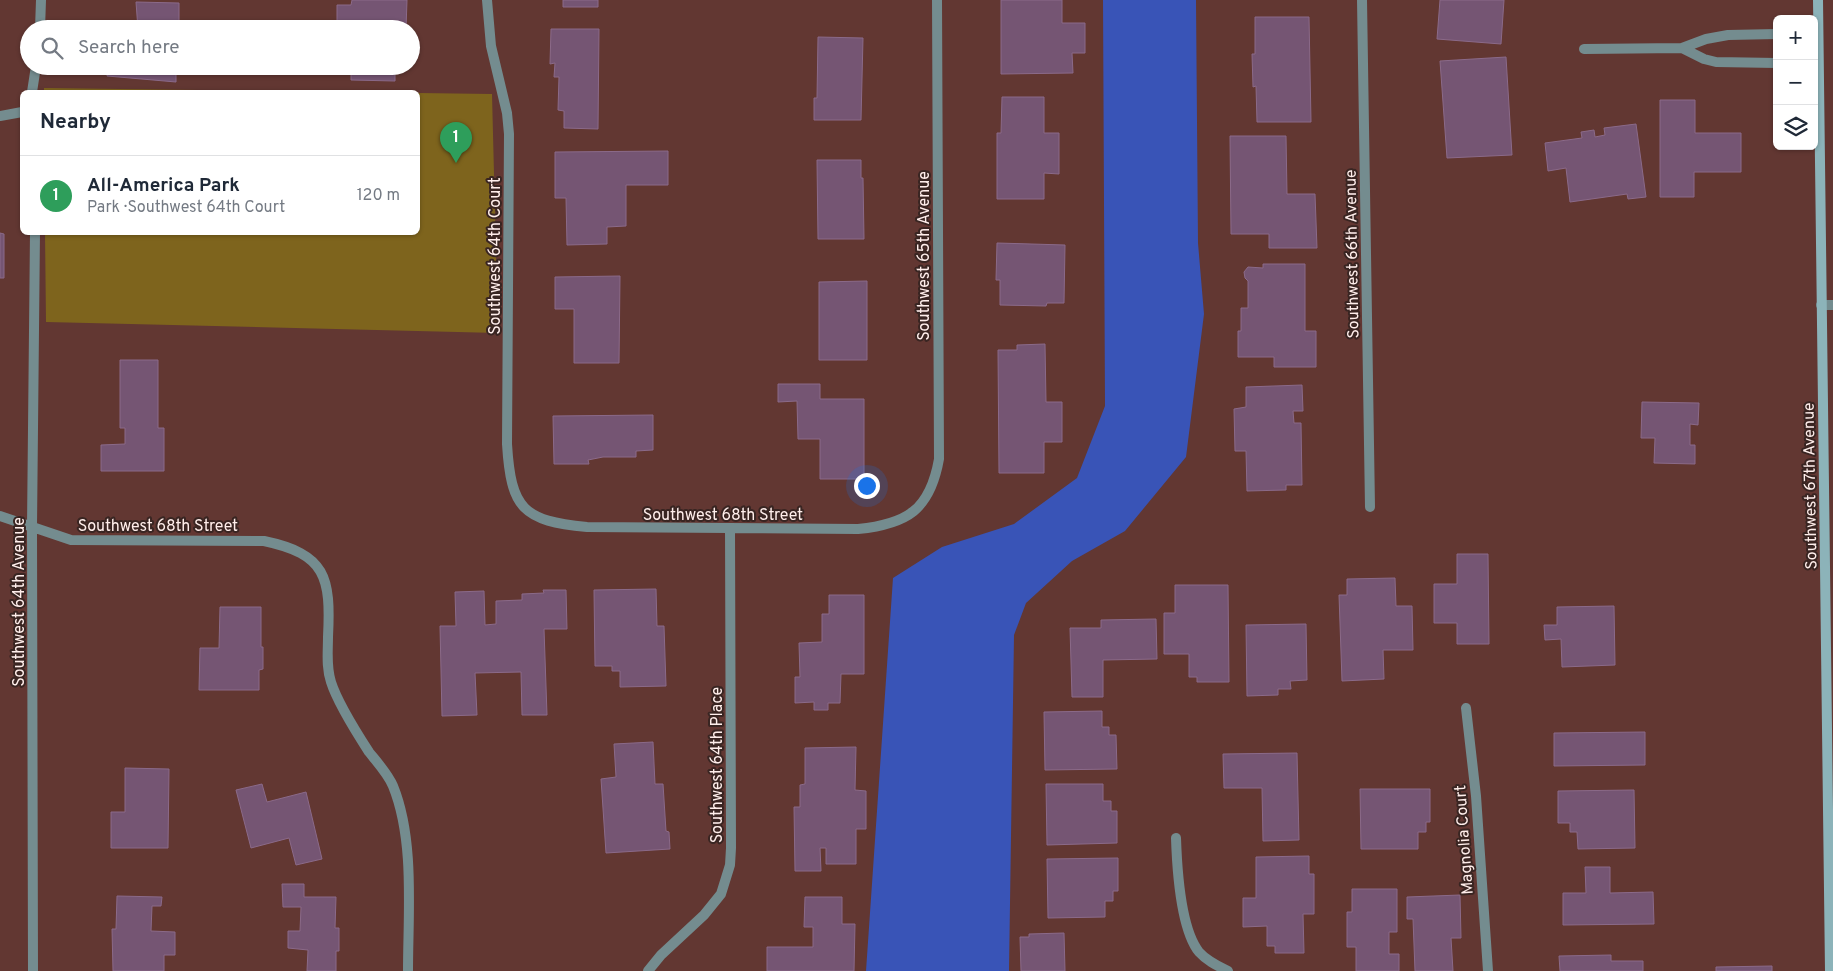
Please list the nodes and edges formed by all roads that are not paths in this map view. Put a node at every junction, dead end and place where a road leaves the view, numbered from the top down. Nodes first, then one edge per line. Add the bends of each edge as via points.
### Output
1 (41, 0) edge
2 (487, 0) edge
3 (937, 0) edge
4 (1362, 0) edge
5 (1818, 0) edge
6 (1817, 15) edge
7 (40, 20) edge
8 (1773, 34) edge
9 (1682, 48) junction
10 (1584, 49) dead end
11 (1773, 63) edge
12 (35, 75) edge
13 (32, 90) edge
14 (1817, 105) edge
15 (20, 112) edge
16 (0, 116) edge
17 (35, 235) edge
18 (1821, 305) junction
19 (1833, 305) edge
20 (919, 506) joint
21 (1370, 507) dead end
22 (526, 510) joint
23 (0, 516) edge
24 (32, 527) junction
25 (730, 528) junction
26 (1466, 708) dead end
27 (1176, 838) dead end
28 (1831, 966) edge
29 (33, 971) edge
30 (408, 971) edge
31 (648, 971) edge
32 (1228, 971) edge
33 (1488, 971) edge

1 - 7 street
2 - 22 street, Southwest 64th Court via 491,46 509,134 508,465 512,485
3 - 20 street, Southwest 65th Avenue via 939,459 930,489
4 - 21 street, Southwest 66th Avenue
5 - 6 main road, Southwest 67th Avenue
8 - 9 street via 1728,35
9 - 10 street
9 - 11 street via 1716,62
12 - 13 street
14 - 18 main road, Southwest 67th Avenue
15 - 16 street
17 - 24 street, Southwest 64th Avenue
18 - 19 street
18 - 28 main road, Southwest 67th Avenue
20 - 25 street, Southwest 68th Street via 894,522 858,529
22 - 25 street, Southwest 68th Street via 548,521 587,527
23 - 24 street, Southwest 68th Street
24 - 29 street, Southwest 64th Avenue
24 - 30 street, Southwest 68th Street via 71,540 264,541 294,549 314,563 321,572 328,596 330,680 353,725 393,784 402,818 407,847
25 - 31 street, Southwest 64th Place via 730,865 721,894 713,905
26 - 33 street, Magnolia Court via 1476,796
27 - 32 street via 1181,894 1192,940 1200,952

